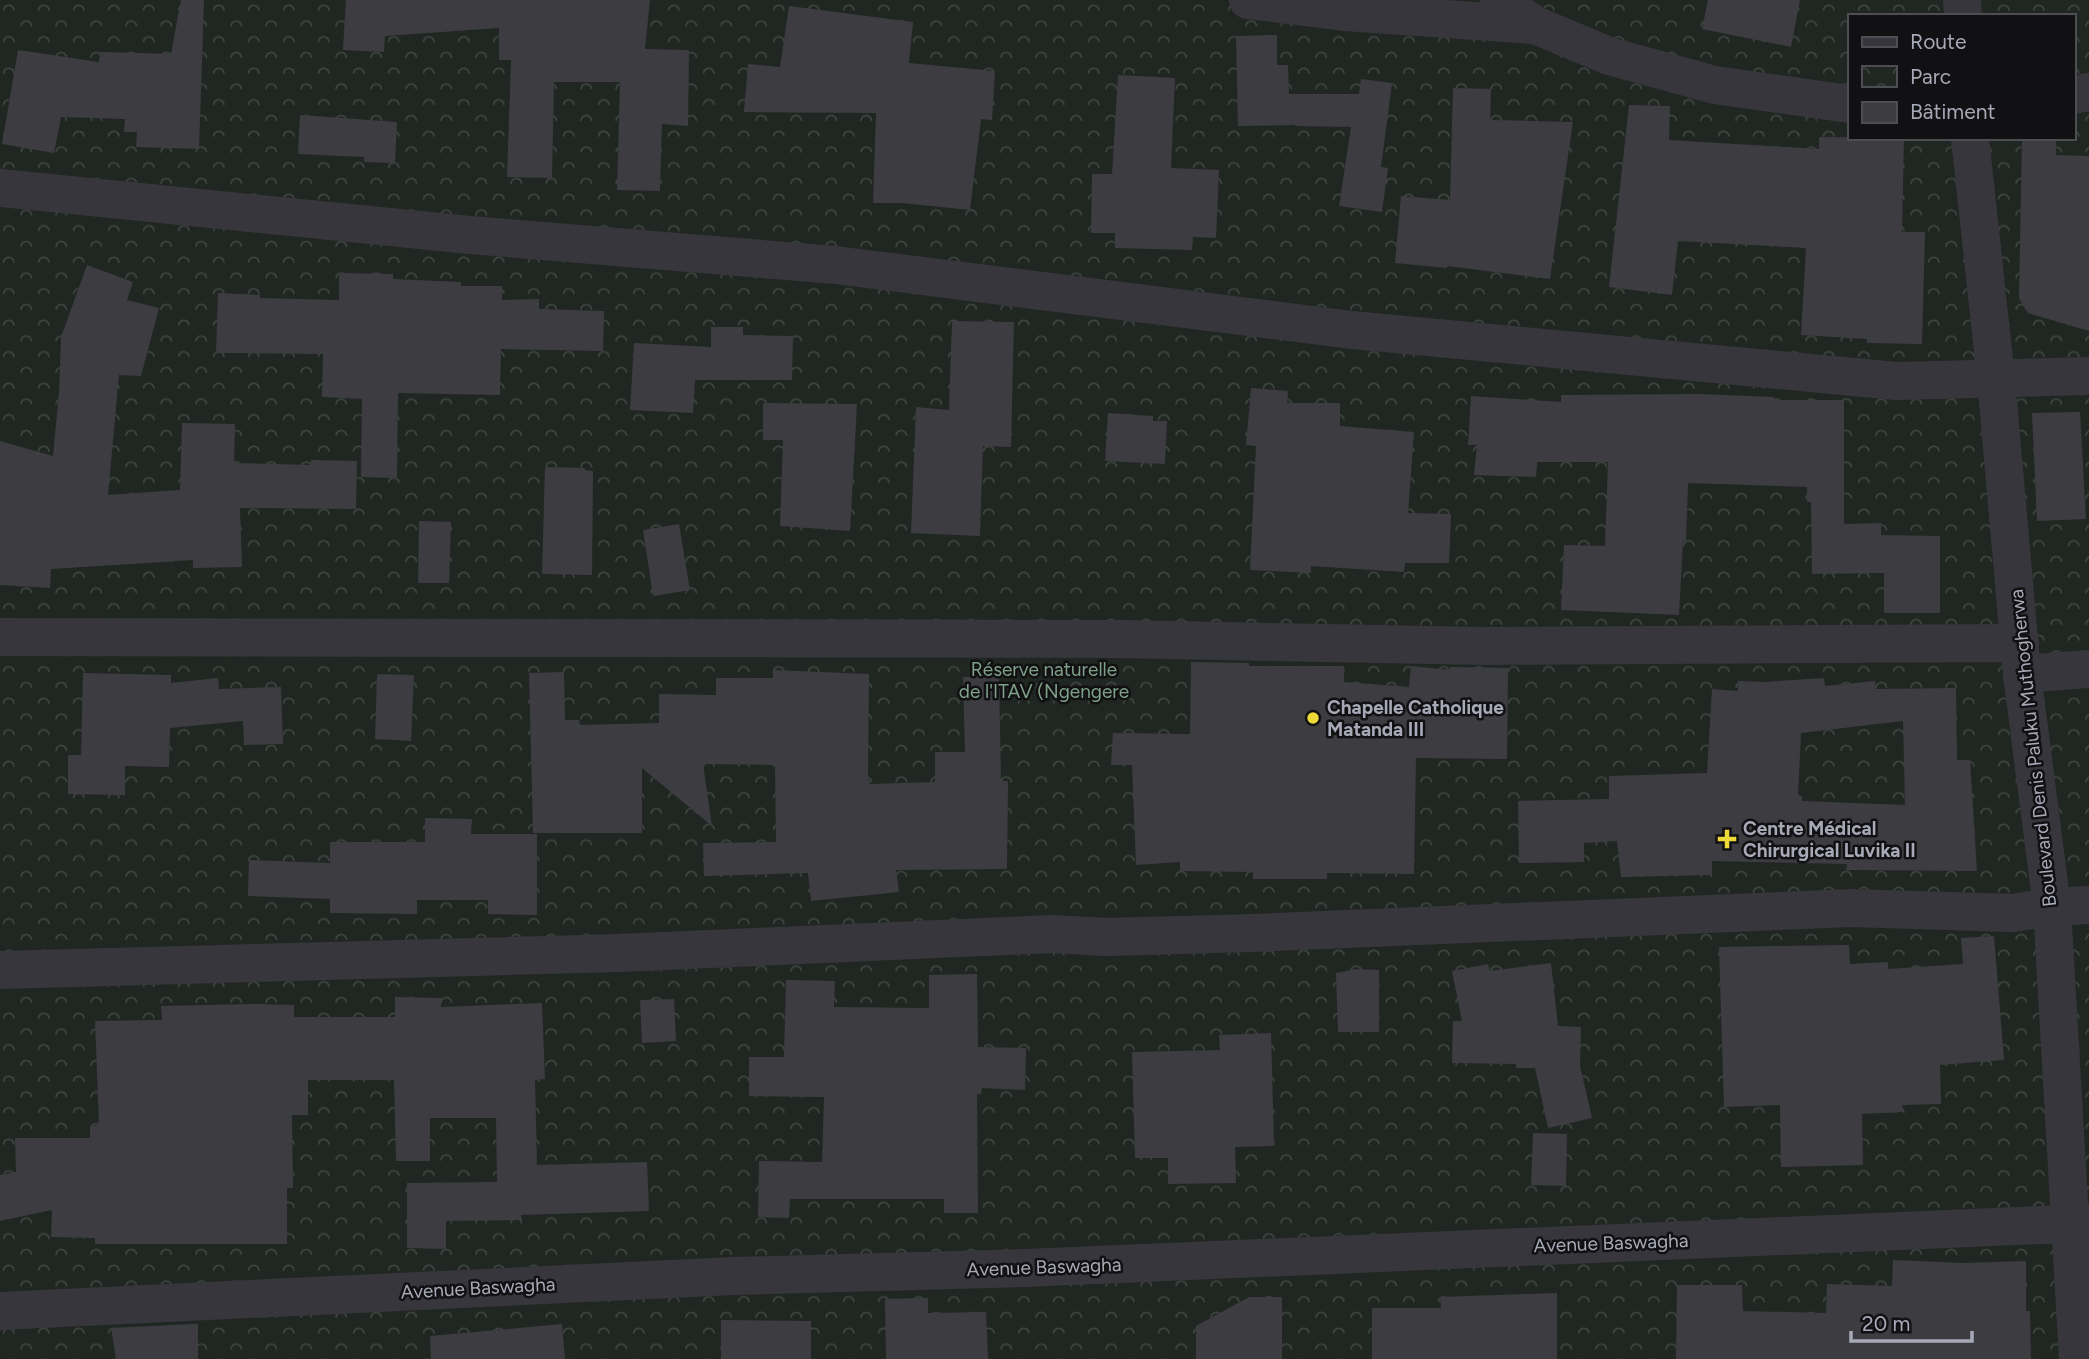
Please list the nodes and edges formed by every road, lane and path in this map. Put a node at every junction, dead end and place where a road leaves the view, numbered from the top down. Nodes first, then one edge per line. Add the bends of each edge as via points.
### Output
1 (1248, 0) edge
2 (1499, 0) edge
3 (1535, 25) junction
4 (1848, 104) edge
5 (1970, 140) edge
6 (0, 188) edge
7 (2089, 376) edge
8 (1996, 379) junction
9 (0, 637) edge
10 (2021, 658) junction
11 (2089, 669) edge
12 (2089, 905) edge
13 (2052, 906) junction
14 (0, 970) edge
15 (2079, 1223) edge
16 (0, 1311) edge
17 (2078, 1359) edge

1 - 3 street via 1345,12
2 - 3 street
3 - 4 street via 1609,56 1715,85
5 - 8 street, Boulevard Denis Paluku Muthogherwa
6 - 8 street via 470,235 835,265 1352,330 1897,381
7 - 8 street
8 - 10 street, Boulevard Denis Paluku Muthogherwa
9 - 10 street via 1118,639
10 - 11 street
10 - 13 street, Boulevard Denis Paluku Muthogherwa
12 - 13 street
13 - 14 street via 2012,913 1851,908 1252,933 1052,934 619,953
13 - 15 street, Boulevard Denis Paluku Muthogherwa
15 - 16 street, Avenue Baswagha via 1040,1268 733,1276
15 - 17 street, Boulevard Denis Paluku Muthogherwa

